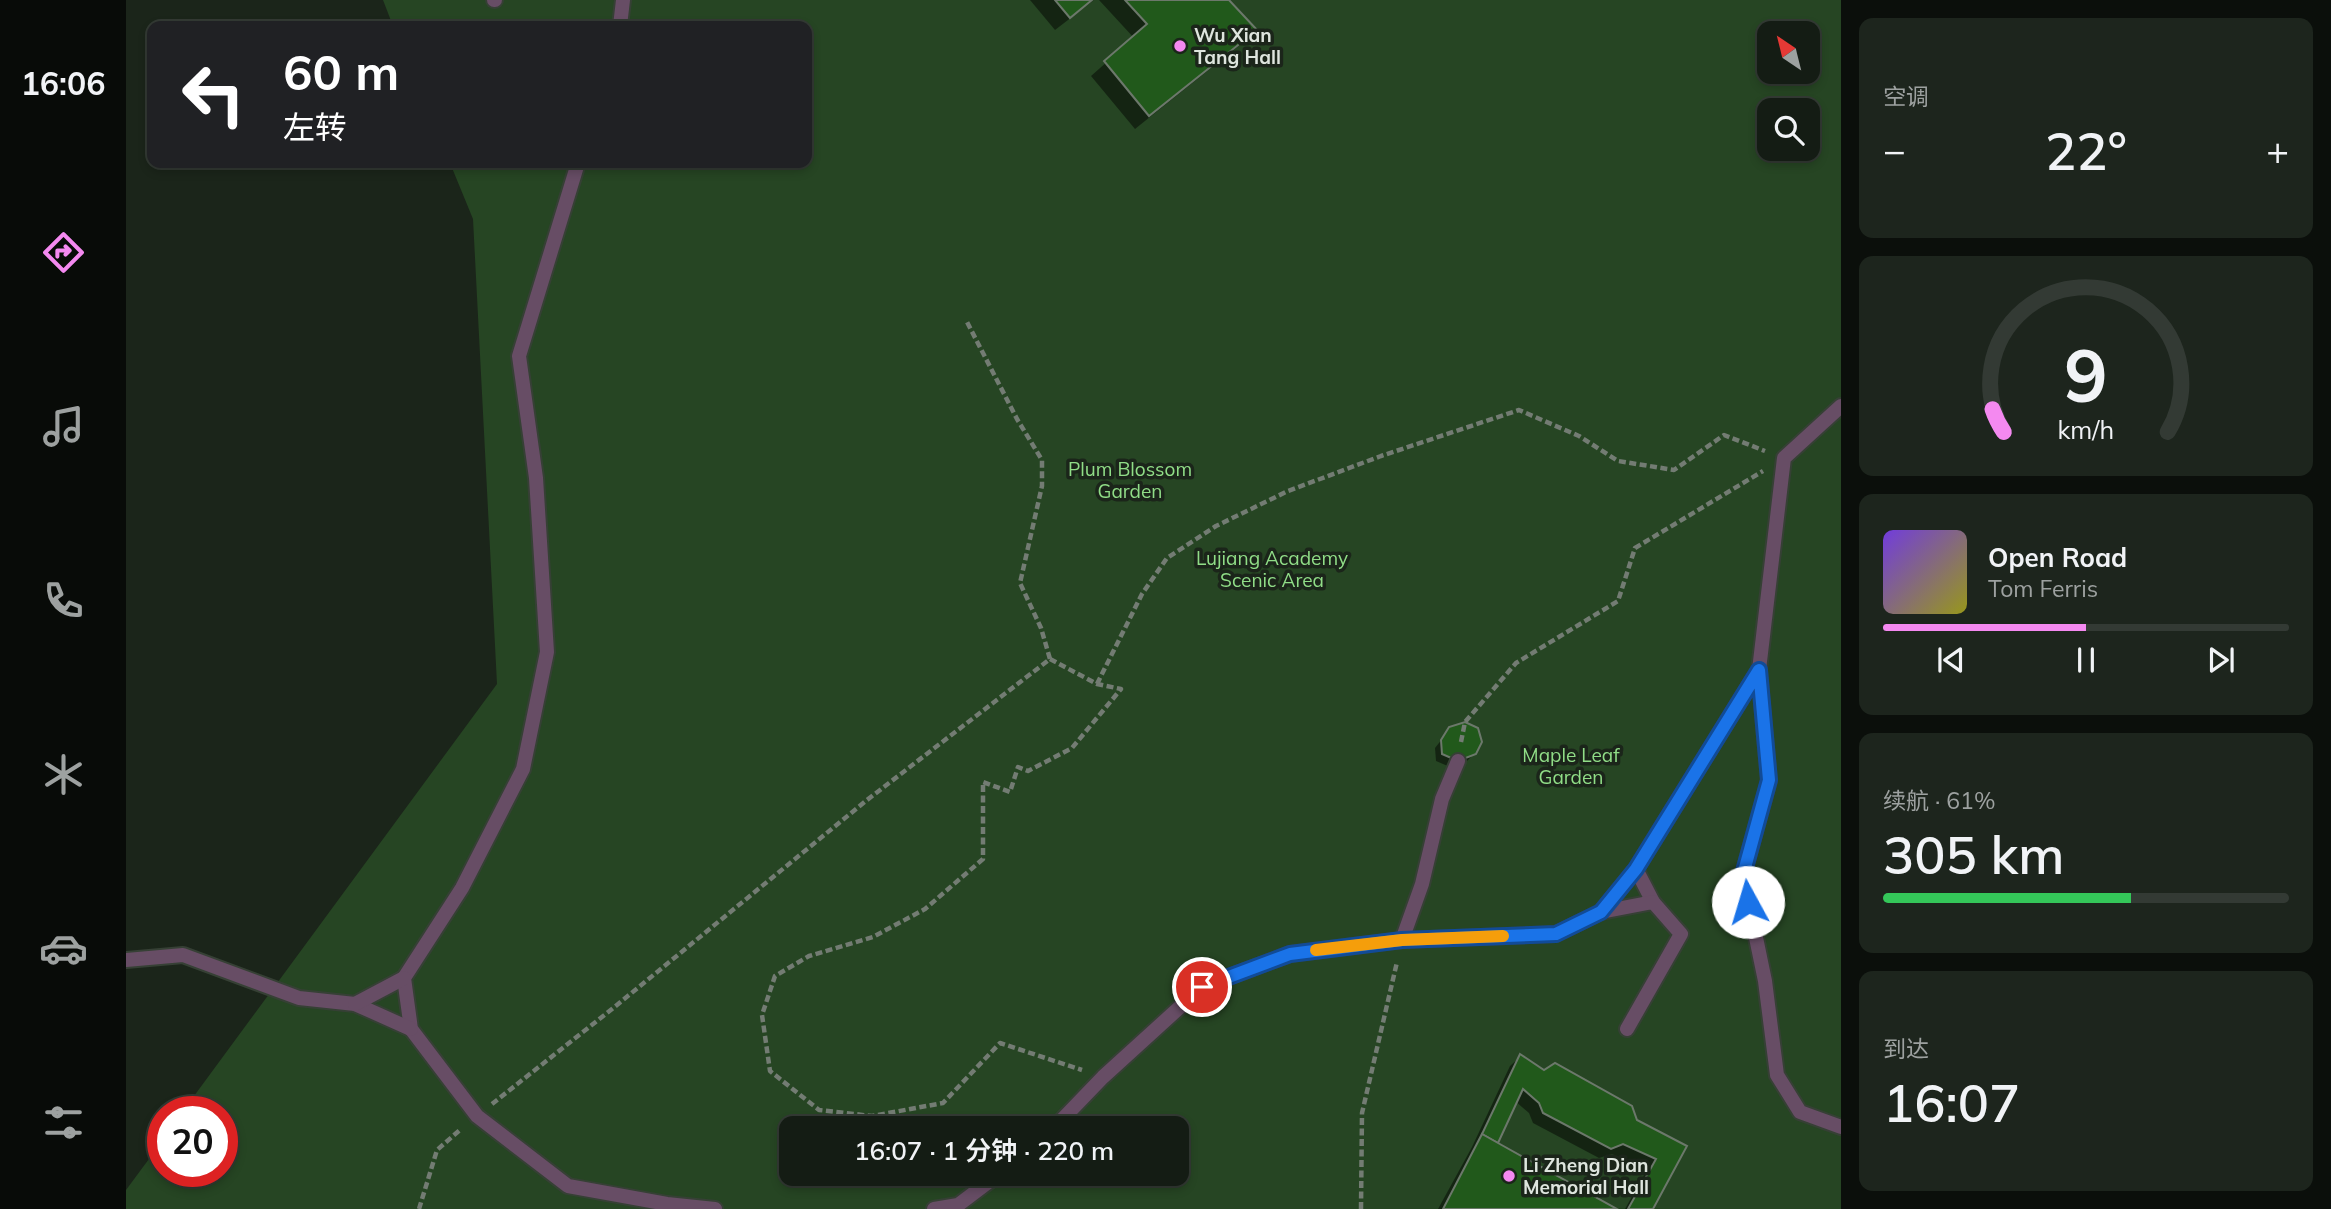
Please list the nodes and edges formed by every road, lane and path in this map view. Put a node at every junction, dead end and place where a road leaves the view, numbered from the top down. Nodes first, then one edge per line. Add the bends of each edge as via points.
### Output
1 (623, 0) edge
2 (621, 21) edge
3 (576, 168) edge
4 (967, 322) dead end
5 (1841, 406) edge
6 (1784, 458) junction
7 (1050, 659) junction
8 (1759, 670) junction
9 (1097, 684) junction
10 (1458, 761) joint
11 (1636, 869) junction
12 (1653, 902) junction
13 (1601, 912) junction
14 (1402, 940) junction
15 (126, 960) edge
16 (404, 978) junction
17 (355, 1004) junction
18 (1627, 1029) dead end
19 (411, 1030) junction
20 (1103, 1077) junction
21 (477, 1116) junction
22 (1066, 1116) edge
23 (1841, 1127) edge
24 (983, 1186) edge
25 (419, 1209) edge
26 (715, 1209) edge
27 (934, 1209) edge
28 (1361, 1209) edge

1 - 2 lane
3 - 16 lane via 519,356 536,478 547,652 523,769 462,888
4 - 7 path via 1042,460 1042,486 1020,583
5 - 6 lane
6 - 8 lane
6 - 9 path via 1724,435 1674,470 1618,461 1579,436 1519,410 1288,491 1196,538 1167,558 1142,594
6 - 10 path via 1635,548 1618,601 1516,663 1465,722
7 - 9 path
7 - 21 path via 867,800
8 - 11 lane
8 - 23 lane via 1769,780 1743,875 1765,981 1777,1075 1800,1112
9 - 20 path via 1121,689 1072,748 1028,771 1018,767 1010,792 983,782 983,859 925,909 873,937 809,956 775,976 762,1015 770,1071 818,1110 872,1116 943,1102 1000,1043
10 - 14 lane via 1442,799 1422,884
11 - 12 lane
11 - 13 lane
12 - 13 lane
12 - 18 lane via 1681,934
13 - 14 lane via 1556,934
14 - 20 lane via 1290,954 1202,987
14 - 28 path via 1362,1113
15 - 17 lane via 183,955 299,998
16 - 17 lane
16 - 19 lane
17 - 19 lane
19 - 21 lane
20 - 22 lane
21 - 25 path via 437,1150
21 - 26 lane via 568,1186
24 - 27 lane via 958,1205

